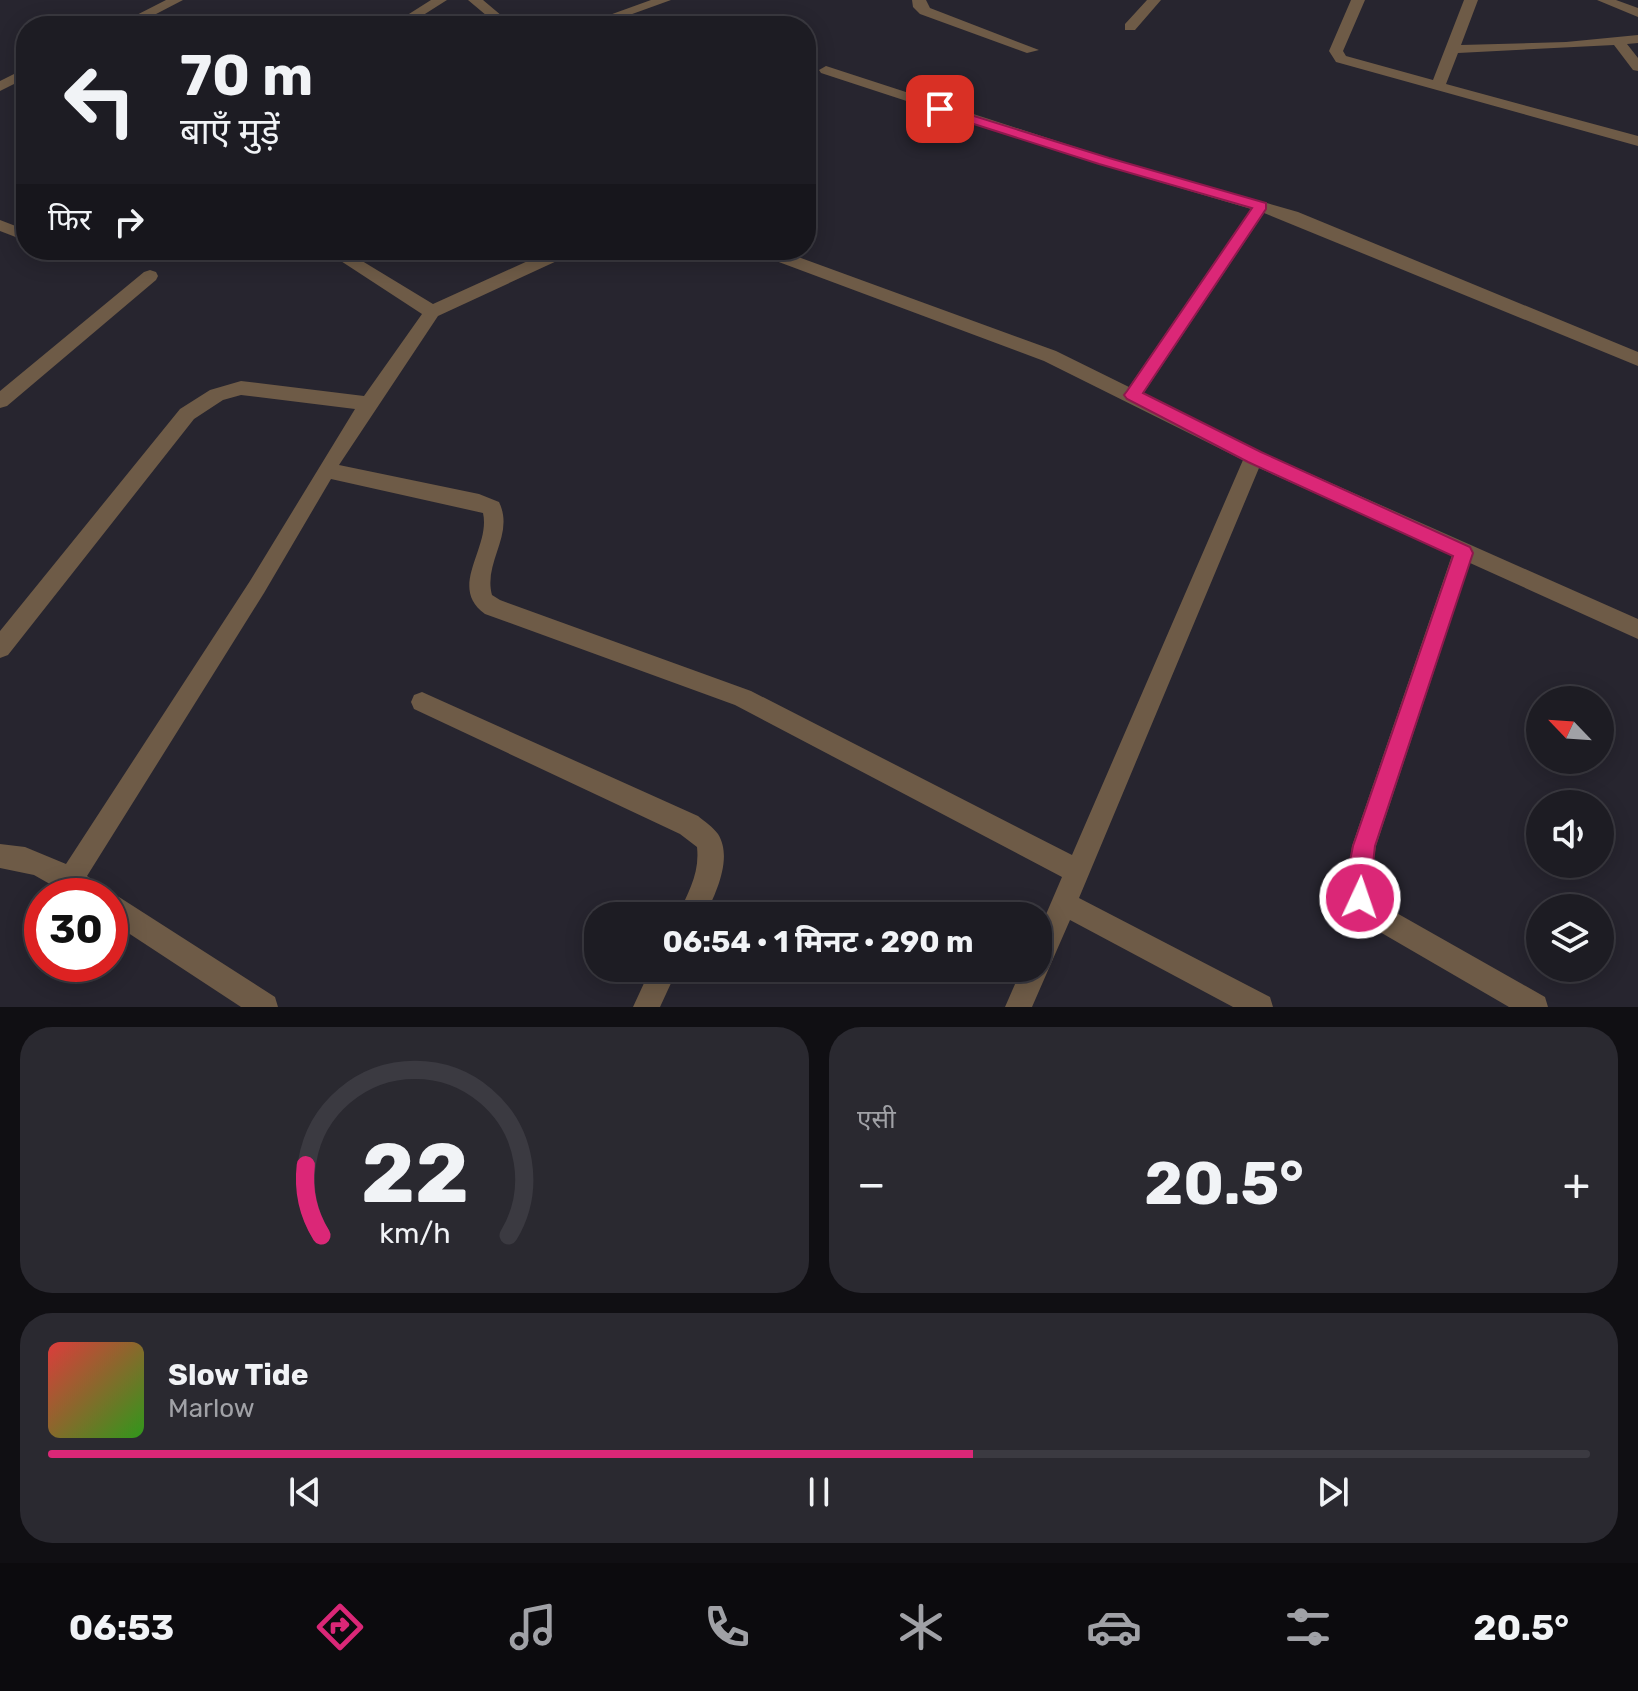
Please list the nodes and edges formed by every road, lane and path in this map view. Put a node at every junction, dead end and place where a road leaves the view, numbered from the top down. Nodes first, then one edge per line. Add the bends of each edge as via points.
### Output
1 (176, 0) edge
2 (440, 0) edge
3 (475, 0) edge
4 (664, 0) edge
5 (919, 0) edge
6 (1154, 0) edge
7 (1358, 0) edge
8 (1471, 0) edge
9 (1604, 0) edge
10 (1638, 13) edge
11 (618, 15) joint
12 (143, 16) edge
13 (414, 16) edge
14 (495, 16) edge
15 (615, 16) edge
16 (1130, 27) dead end
17 (1638, 39) edge
18 (1618, 41) junction
19 (1454, 49) junction
20 (1032, 50) dead end
21 (1638, 67) edge
22 (826, 70) dead end
23 (1438, 86) junction
24 (1638, 141) edge
25 (1261, 206) junction
26 (348, 260) edge
27 (544, 260) edge
28 (791, 260) edge
29 (150, 276) dead end
30 (432, 312) junction
31 (1638, 359) edge
32 (1133, 395) junction
33 (0, 401) edge
34 (367, 403) junction
35 (1254, 457) junction
36 (325, 470) junction
37 (1463, 553) junction
38 (1638, 629) edge
39 (0, 648) edge
40 (422, 702) dead end
41 (0, 856) edge
42 (1079, 872) junction
43 (66, 878) edge
44 (71, 878) edge
45 (698, 902) edge
46 (1065, 904) junction
47 (128, 918) edge
48 (1052, 933) edge
49 (658, 982) edge
50 (1030, 982) edge
51 (265, 1007) edge
52 (646, 1007) edge
53 (1018, 1007) edge
54 (1260, 1007) edge
55 (1535, 1007) edge

1 - 12 street
2 - 13 street
3 - 14 street
4 - 11 street
5 - 20 street via 925,11
6 - 16 street
7 - 23 street via 1336,54 1351,64
8 - 19 street
9 - 10 street
11 - 15 street
17 - 18 street
18 - 19 street
18 - 21 street
19 - 23 street
22 - 25 street via 1090,157
23 - 24 street
25 - 31 street via 1354,239
25 - 32 street
26 - 30 street
27 - 30 street
28 - 32 street via 1008,339
29 - 33 street
30 - 34 street
32 - 35 street
34 - 36 street
34 - 39 street via 241,388 200,404
35 - 37 street
35 - 42 street
36 - 42 street via 492,508 495,526 479,592 493,607 743,698
36 - 44 street via 257,587
37 - 38 street
37 - 55 street via 1364,846 1357,886 1370,912
40 - 45 street via 689,825 708,840 712,860
41 - 43 street via 18,855
42 - 46 street
46 - 48 street
46 - 54 street
47 - 51 street
49 - 52 street
50 - 53 street

